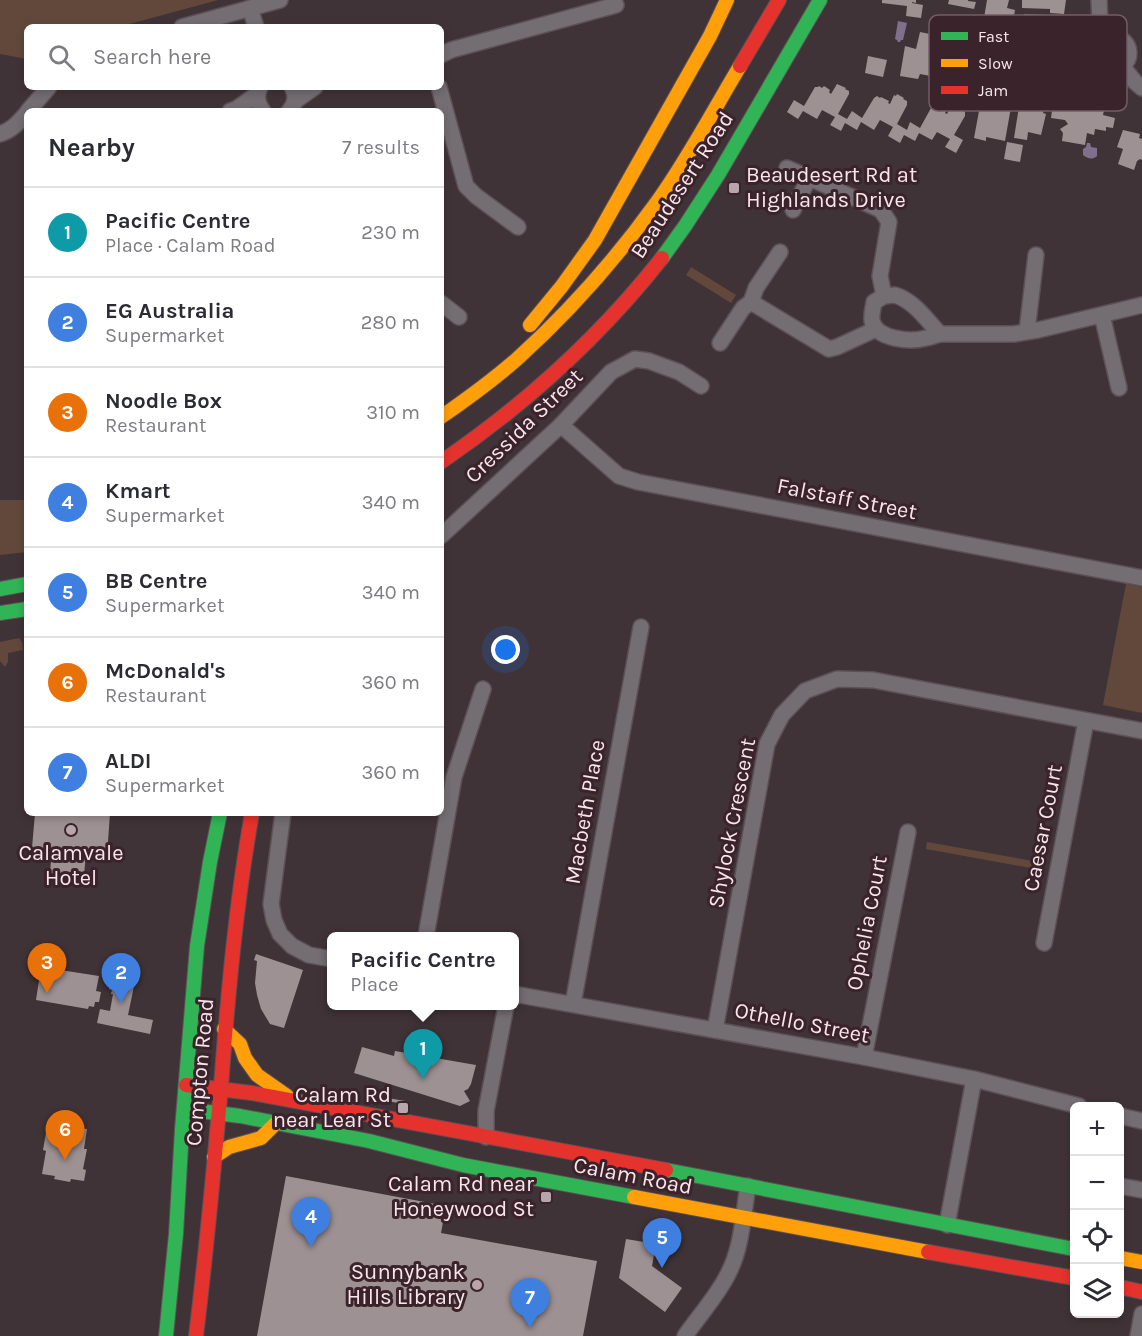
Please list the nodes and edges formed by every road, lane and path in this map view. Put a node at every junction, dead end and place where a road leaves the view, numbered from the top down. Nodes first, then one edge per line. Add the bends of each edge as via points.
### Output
1 (280, 0) edge
2 (727, 0) edge
3 (778, 0) edge
4 (1099, 0) edge
5 (815, 2) edge
6 (616, 5) dead end
7 (250, 8) junction
8 (1100, 15) edge
9 (193, 24) edge
10 (255, 24) edge
11 (444, 54) edge
12 (1127, 72) edge
13 (1142, 88) edge
14 (46, 90) edge
15 (259, 90) edge
16 (311, 90) edge
17 (440, 90) edge
18 (292, 104) edge
19 (31, 108) edge
20 (236, 108) edge
21 (261, 108) edge
22 (24, 116) edge
23 (0, 134) edge
24 (787, 168) dead end
25 (809, 178) junction
26 (794, 210) dead end
27 (518, 227) dead end
28 (780, 252) dead end
29 (1036, 255) dead end
30 (884, 296) junction
31 (751, 302) junction
32 (444, 305) edge
33 (1142, 305) edge
34 (1102, 315) junction
35 (459, 317) dead end
36 (876, 329) junction
37 (1027, 332) junction
38 (940, 334) junction
39 (522, 335) dead end
40 (720, 343) dead end
41 (501, 355) dead end
42 (701, 386) dead end
43 (1119, 388) dead end
44 (477, 391) junction
45 (444, 415) edge
46 (561, 425) junction
47 (444, 460) edge
48 (444, 533) edge
49 (1142, 578) edge
50 (24, 585) edge
51 (0, 589) edge
52 (24, 609) edge
53 (0, 613) edge
54 (641, 627) dead end
55 (483, 688) dead end
56 (1086, 721) junction
57 (1142, 731) edge
58 (219, 816) edge
59 (251, 816) edge
60 (284, 816) edge
61 (908, 832) dead end
62 (427, 932) edge
63 (1044, 943) dead end
64 (327, 958) edge
65 (519, 995) edge
66 (573, 1004) junction
67 (505, 1010) edge
68 (224, 1029) junction
69 (715, 1030) junction
70 (864, 1057) junction
71 (974, 1079) junction
72 (186, 1085) junction
73 (219, 1089) junction
74 (291, 1101) junction
75 (1070, 1105) edge
76 (184, 1109) junction
77 (218, 1113) junction
78 (1124, 1117) edge
79 (1142, 1121) edge
80 (276, 1123) junction
81 (487, 1144) junction
82 (214, 1157) junction
83 (563, 1170) dead end
84 (748, 1186) junction
85 (1124, 1186) edge
86 (1141, 1186) edge
87 (582, 1187) junction
88 (743, 1218) junction
89 (947, 1225) junction
90 (1070, 1248) edge
91 (1124, 1259) edge
92 (1142, 1262) edge
93 (1070, 1277) edge
94 (1124, 1288) edge
95 (1142, 1292) edge
96 (1142, 1314) edge
97 (166, 1336) edge
98 (196, 1336) edge
99 (685, 1336) edge
100 (1138, 1336) edge

1 - 7 street
2 - 39 main road via 595,240
3 - 44 main road, Beaudesert Road via 680,167 640,225 580,297 517,359
4 - 8 street
5 - 47 main road, Beaudesert Road via 688,222 640,285 603,327 534,393
6 - 11 street
7 - 9 street
7 - 10 street
12 - 13 street
14 - 19 street
15 - 20 street
15 - 21 street via 257,100
16 - 18 street
17 - 27 street via 466,186
22 - 23 street
24 - 25 street
25 - 26 street
25 - 30 street via 881,210 889,222 880,276
28 - 31 street
29 - 37 street
30 - 36 street via 874,302 872,322
30 - 38 street via 903,297
31 - 36 street via 829,349
31 - 40 street
32 - 35 street
33 - 34 street
34 - 37 street
34 - 43 street
36 - 38 street via 891,338 924,339
37 - 38 street
41 - 44 main road via 490,365
42 - 46 street, Cressida Street via 679,372 635,359 611,372
44 - 45 main road, Beaudesert Road
46 - 48 street, Cressida Street
46 - 49 street, Falstaff Street via 619,476 638,482
50 - 51 main road
52 - 53 main road
54 - 66 street, Macbeth Place
55 - 62 street via 454,777
56 - 57 street, Shylock Crescent
56 - 63 street, Caesar Court
56 - 69 street, Shylock Crescent via 873,680 837,678 805,691 782,715 767,744
58 - 72 main road, Compton Road via 197,946
59 - 68 main road, Compton Road
60 - 64 street via 271,904 274,920 280,934 292,946
61 - 70 street, Ophelia Court
65 - 66 street, Othello Street
66 - 69 street, Othello Street
67 - 81 street via 486,1111
68 - 73 main road, Compton Road
68 - 74 main road via 240,1044 257,1075
69 - 70 street, Othello Street
70 - 71 street, Othello Street
71 - 75 street, Othello Street
71 - 89 street
72 - 73 main road, Calam Road
72 - 76 main road, Compton Road
73 - 74 main road, Calam Road
73 - 77 main road, Compton Road
74 - 81 main road, Calam Road
76 - 77 main road, Calam Road
76 - 97 main road, Compton Road
77 - 80 main road, Calam Road
77 - 82 main road, Compton Road
78 - 79 street
80 - 82 main road via 261,1138 229,1147
80 - 87 main road, Calam Road
81 - 84 main road, Calam Road
82 - 98 main road, Compton Road
83 - 87 main road
84 - 88 street
84 - 89 main road, Calam Road
85 - 86 street
87 - 88 main road, Calam Road
88 - 93 main road, Calam Road
88 - 99 street via 727,1276
89 - 90 main road, Calam Road
91 - 92 main road
94 - 95 main road
96 - 100 street

